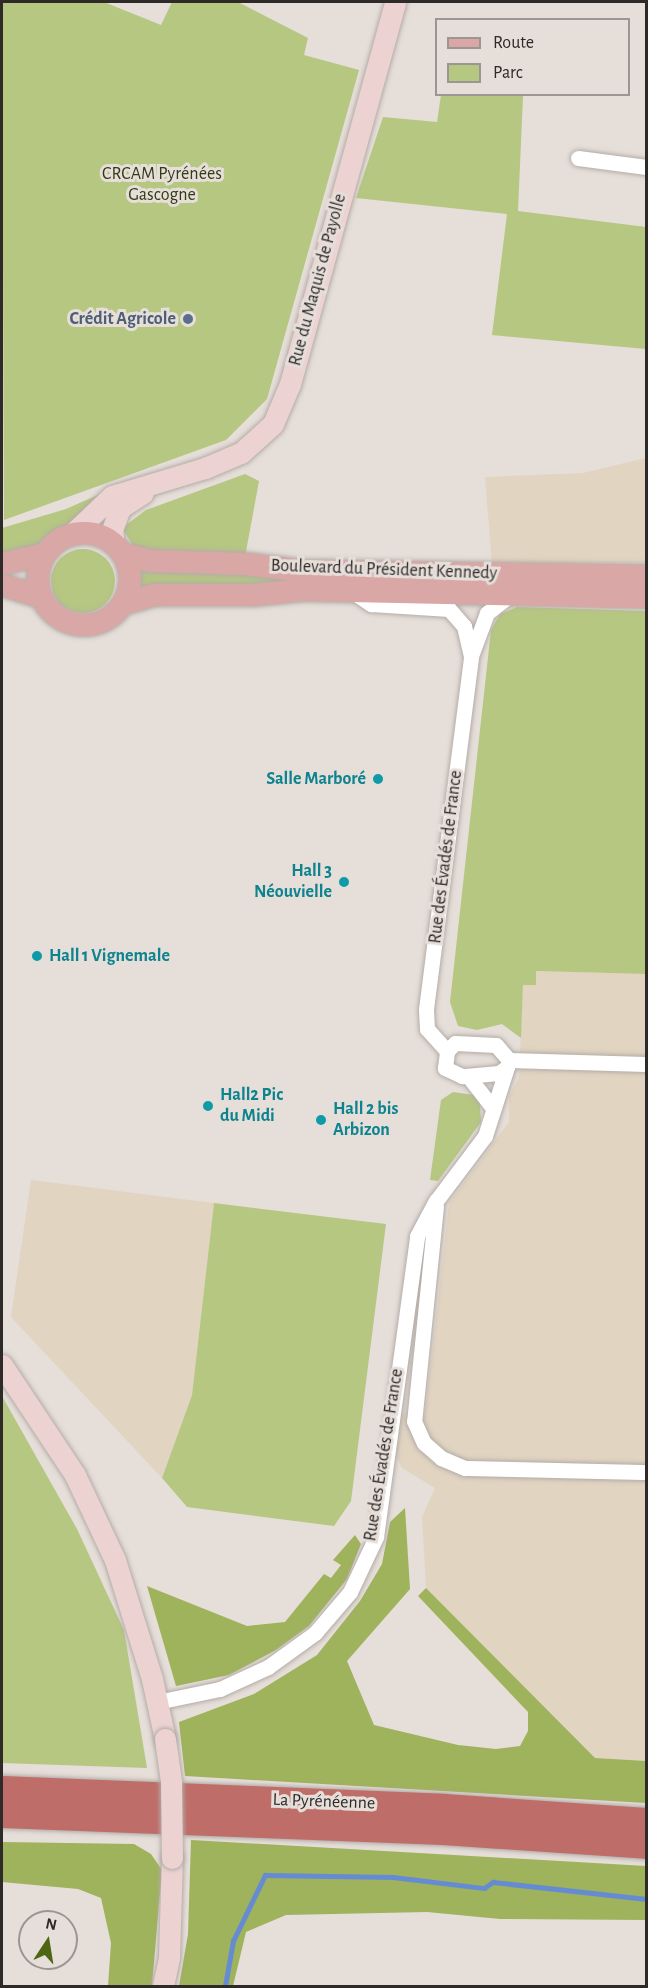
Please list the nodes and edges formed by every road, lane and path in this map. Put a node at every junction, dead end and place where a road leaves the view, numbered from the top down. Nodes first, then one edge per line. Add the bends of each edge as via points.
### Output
1 (395, 2) edge
2 (578, 158) dead end
3 (646, 167) edge
4 (152, 485) junction
5 (72, 534) junction
6 (119, 549) junction
7 (45, 554) junction
8 (2, 564) edge
9 (646, 576) edge
10 (2, 585) edge
11 (351, 590) junction
12 (512, 594) junction
13 (41, 597) junction
14 (646, 597) edge
15 (123, 604) junction
16 (471, 656) junction
17 (447, 1051) junction
18 (508, 1064) junction
19 (646, 1064) edge
20 (468, 1076) junction
21 (493, 1108) junction
22 (436, 1201) junction
23 (2, 1365) edge
24 (646, 1472) edge
25 (157, 1702) junction
26 (2, 1789) edge
27 (2, 1814) edge
28 (646, 1821) edge
29 (646, 1845) edge
30 (163, 1986) edge

1 - 4 street, Rue du Maquis de Payolle via 284,405 261,438 241,453
2 - 3 street
4 - 5 street, Rue du Maquis de Payolle via 112,496
4 - 6 street, Rue du Maquis de Payolle via 120,508 112,530
5 - 6 main road via 98,535
5 - 7 main road
6 - 9 main road, Boulevard du Président Kennedy via 152,561 246,564 302,571
6 - 15 main road via 130,574
7 - 8 main road
7 - 13 main road via 39,567
10 - 13 main road
11 - 12 main road, Boulevard du Président Kennedy
11 - 15 main road, Boulevard du Président Kennedy via 155,595
11 - 16 street, Rue des Évadés de France via 371,604 448,609 464,626
12 - 14 main road, Boulevard du Président Kennedy
12 - 16 street, Rue des Évadés de France via 487,613
13 - 15 main road via 49,610 74,625 104,621
16 - 17 street, Rue des Évadés de France via 426,1009 427,1029
17 - 18 street via 454,1044 496,1045
17 - 20 street, Rue des Évadés de France via 445,1068
18 - 19 street
18 - 20 street via 499,1073
18 - 21 street, Rue des Évadés de France
20 - 21 street
21 - 22 street, Rue des Évadés de France via 486,1136
22 - 24 street via 414,1421 424,1443 441,1458 465,1468
22 - 25 street, Rue des Évadés de France via 417,1236 409,1275 376,1537 350,1592 315,1633 268,1667 220,1689
23 - 25 street via 54,1441 94,1513 134,1614
25 - 30 street, bridge via 171,1781 169,1957
26 - 28 highway, La Pyrénéenne via 444,1807
27 - 29 highway, La Pyrénéenne via 443,1831

